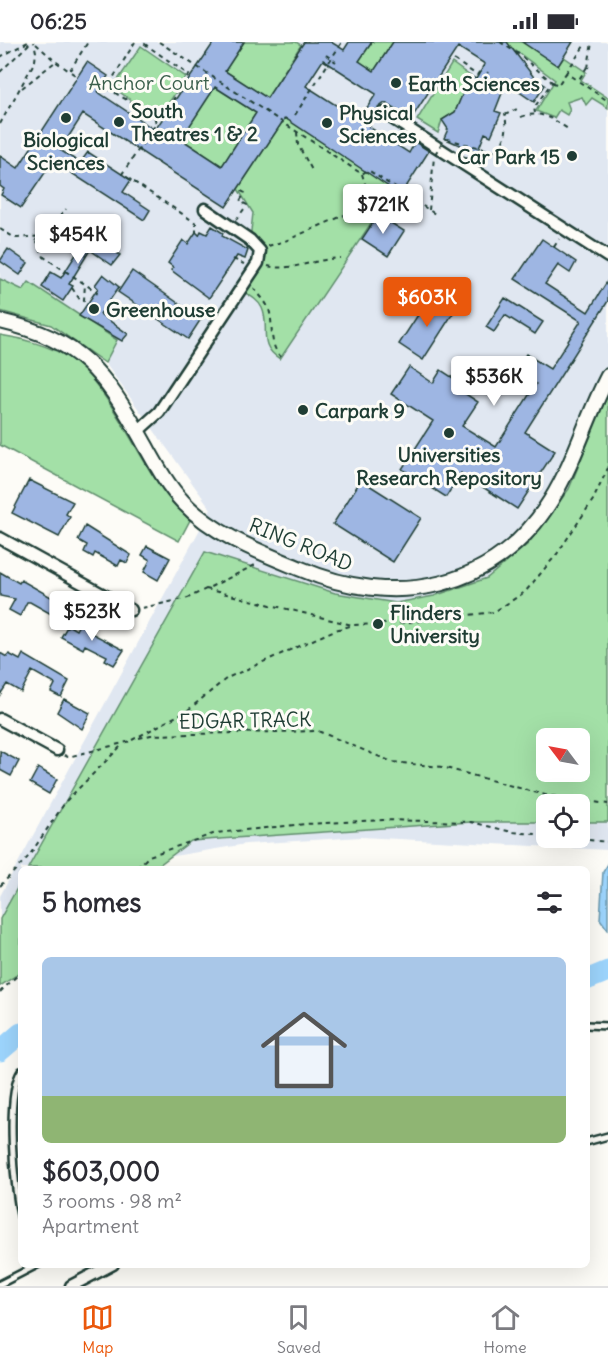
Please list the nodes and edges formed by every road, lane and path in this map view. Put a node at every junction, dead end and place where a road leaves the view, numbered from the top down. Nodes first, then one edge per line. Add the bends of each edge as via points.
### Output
1 (32, 42) edge
2 (88, 42) edge
3 (135, 42) edge
4 (142, 42) edge
5 (159, 42) edge
6 (167, 42) edge
7 (342, 42) edge
8 (500, 42) edge
9 (585, 43) edge
10 (592, 43) edge
11 (166, 47) junction
12 (326, 55) dead end
13 (162, 56) junction
14 (0, 57) edge
15 (453, 60) dead end
16 (56, 62) junction
17 (336, 62) dead end
18 (485, 64) dead end
19 (70, 70) junction
20 (0, 72) edge
21 (488, 72) dead end
22 (566, 73) junction
23 (78, 77) dead end
24 (483, 81) dead end
25 (578, 81) junction
26 (552, 82) junction
27 (102, 86) dead end
28 (108, 88) junction
29 (20, 90) junction
30 (608, 100) edge
31 (153, 109) dead end
32 (518, 109) dead end
33 (535, 112) junction
34 (384, 113) dead end
35 (295, 115) dead end
36 (155, 117) junction
37 (521, 117) dead end
38 (0, 124) edge
39 (568, 129) dead end
40 (297, 132) junction
41 (313, 172) dead end
42 (362, 174) junction
43 (406, 195) junction
44 (363, 207) junction
45 (66, 209) dead end
46 (205, 209) dead end
47 (429, 210) junction
48 (435, 214) dead end
49 (374, 221) dead end
50 (389, 221) dead end
51 (0, 229) edge
52 (196, 232) dead end
53 (36, 239) junction
54 (266, 246) dead end
55 (608, 257) edge
56 (340, 258) dead end
57 (233, 259) dead end
58 (265, 265) dead end
59 (248, 266) dead end
60 (85, 284) junction
61 (72, 288) dead end
62 (96, 296) dead end
63 (0, 321) edge
64 (608, 376) edge
65 (138, 431) junction
66 (608, 468) edge
67 (0, 538) edge
68 (271, 556) junction
69 (206, 589) junction
70 (131, 610) joint
71 (354, 626) junction
72 (0, 720) edge
73 (132, 740) junction
74 (124, 743) junction
75 (57, 750) joint
76 (608, 804) edge
77 (536, 834) edge
78 (590, 841) edge
79 (608, 843) edge
80 (19, 866) edge
81 (139, 866) edge
82 (18, 867) edge
83 (0, 886) edge
84 (18, 975) edge
85 (0, 992) edge
86 (590, 1026) edge
87 (608, 1026) edge
88 (18, 1075) edge
89 (608, 1136) edge
90 (590, 1141) edge
91 (18, 1206) edge
92 (31, 1268) edge
93 (105, 1268) edge
94 (0, 1284) edge
95 (71, 1286) edge

1 - 14 path
1 - 16 path
1 - 20 path
1 - 29 path via 35,61
2 - 19 path
3 - 28 path
4 - 13 path
5 - 11 path
6 - 11 path
7 - 35 path
8 - 26 path
9 - 10 path
9 - 22 path
10 - 25 path via 588,67
11 - 13 path
11 - 40 path
12 - 17 path, bridge
13 - 36 path via 189,75 164,114
15 - 18 path via 477,75
16 - 19 path
16 - 29 path
19 - 23 path
21 - 24 path
22 - 25 path
22 - 26 path via 558,86
25 - 30 path
26 - 33 path
27 - 28 path
28 - 36 path
29 - 38 path
31 - 36 path
32 - 47 path, bridge via 505,115 505,139 496,152 444,140 435,154
33 - 37 path
33 - 39 path via 546,114
34 - 55 street
36 - 52 path via 157,125 123,174 196,223
40 - 41 path via 298,145
40 - 42 path
42 - 43 path via 368,170
42 - 44 path
43 - 47 path
43 - 50 path
44 - 49 path
44 - 54 path via 285,242
45 - 53 path via 45,236
46 - 65 street via 250,240 260,251 258,263 159,411
47 - 48 path
51 - 53 path via 15,238
53 - 60 path via 44,257
56 - 58 path via 289,268
57 - 59 path
60 - 61 path via 81,301
60 - 62 path via 97,292
63 - 65 street, RING ROAD via 50,337 86,359 115,394
64 - 68 street, RING ROAD via 561,483 542,513 511,546 465,575 428,587 372,589 334,582
65 - 68 street, RING ROAD via 163,476 184,502 214,527
66 - 71 path via 593,500 564,544 518,598 503,603 494,612
67 - 70 street
68 - 69 path
69 - 70 path via 188,598
69 - 71 path
71 - 73 path via 335,630 227,678 188,710
72 - 75 street
73 - 74 path, EDGAR TRACK
73 - 76 path, EDGAR TRACK via 151,735 318,731 392,762 442,767 545,795
74 - 75 path, EDGAR TRACK via 68,757
74 - 80 path via 66,801
77 - 81 path via 471,822 383,820 306,824 216,833 149,856
78 - 79 path
82 - 83 path
84 - 85 path
86 - 87 lane
88 - 91 lane via 12,1099
89 - 90 lane
92 - 94 lane
93 - 95 street

